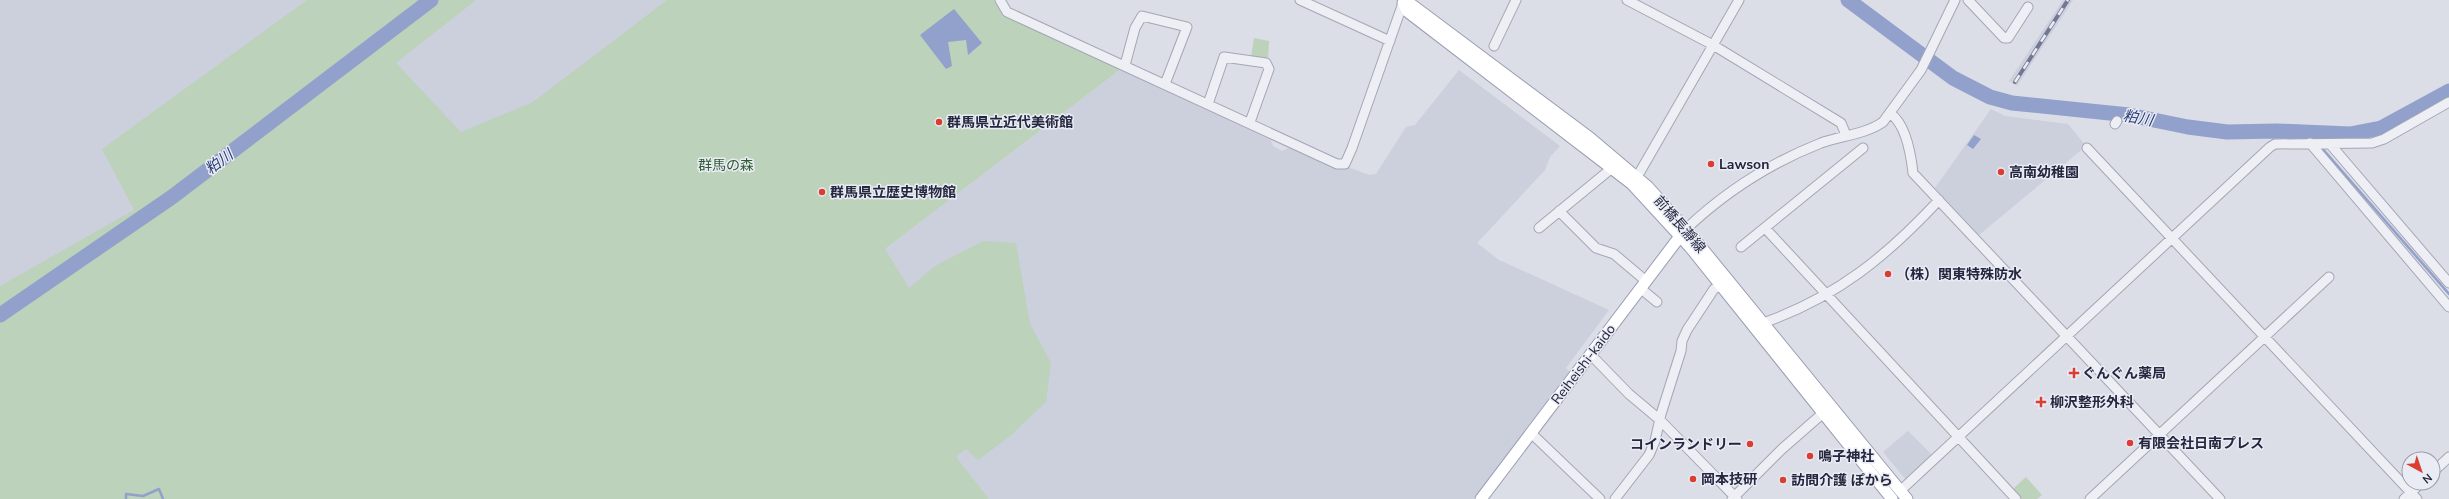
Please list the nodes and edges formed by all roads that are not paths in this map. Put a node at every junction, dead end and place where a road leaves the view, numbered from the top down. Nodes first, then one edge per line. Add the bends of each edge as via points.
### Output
1 (1000, 0) edge
2 (1300, 0) edge
3 (1516, 0) edge
4 (1627, 0) edge
5 (1739, 0) edge
6 (1955, 0) edge
7 (1968, 0) edge
8 (1402, 1) edge
9 (2028, 7) dead end
10 (1390, 41) junction
11 (1714, 45) junction
12 (1494, 46) dead end
13 (1125, 65) junction
14 (1165, 84) junction
15 (2449, 102) edge
16 (1208, 104) junction
17 (1892, 114) junction
18 (1250, 122) junction
19 (1846, 135) junction
20 (2319, 144) junction
21 (1863, 148) dead end
22 (2087, 148) dead end
23 (1612, 168) junction
24 (1636, 177) junction
25 (1939, 200) junction
26 (1559, 211) junction
27 (1539, 228) dead end
28 (1765, 228) junction
29 (1683, 232) junction
30 (2171, 239) junction
31 (1741, 247) dead end
32 (2329, 277) dead end
33 (1643, 284) junction
34 (1720, 286) junction
35 (2445, 288) edge
36 (1827, 294) junction
37 (1657, 302) dead end
38 (2449, 307) edge
39 (1763, 323) junction
40 (2067, 336) junction
41 (2264, 338) junction
42 (1591, 355) junction
43 (1822, 414) junction
44 (1660, 420) junction
45 (1531, 433) junction
46 (2160, 435) junction
47 (1958, 437) junction
48 (2449, 457) edge
49 (2441, 464) edge
50 (2414, 496) edge
51 (1896, 497) edge
52 (1735, 498) edge
53 (1481, 499) edge
54 (1600, 499) edge
55 (1615, 499) edge
56 (2016, 499) edge
57 (2090, 499) edge
58 (2220, 499) edge
59 (2404, 499) edge

1 - 13 street via 1006,12
2 - 10 street
3 - 12 street
4 - 11 street
5 - 11 street
6 - 17 street via 1932,52
7 - 9 street via 2004,38 2008,38
8 - 10 street
8 - 23 main road, 前橋長瀞線 via 1408,12
8 - 24 main road, 前橋長瀞線 via 1412,5 1590,138
10 - 18 street via 1345,164 1337,164
11 - 19 street via 1841,123
11 - 24 street
13 - 14 street
13 - 14 street via 1135,28 1142,16 1187,27
14 - 16 street
15 - 20 street via 2378,142
16 - 18 street
16 - 18 street via 1224,57 1266,63 1270,69
17 - 19 street via 1876,127
17 - 25 street via 1898,119 1911,158 1913,173
19 - 29 street via 1788,156 1753,176
20 - 30 street via 2275,144 2270,147
20 - 35 street
20 - 35 street
21 - 28 street
22 - 30 street
23 - 26 street
23 - 29 main road, 前橋長瀞線
24 - 29 main road, 前橋長瀞線
25 - 36 street via 1885,255
25 - 40 street
26 - 27 street
26 - 33 street via 1596,248 1614,254
28 - 31 street
28 - 36 street
29 - 33 main road, Reiheishi-kaido
29 - 34 main road, 前橋長瀞線
29 - 39 main road, 前橋長瀞線
30 - 40 street
30 - 41 street
32 - 41 street
33 - 37 street
33 - 42 main road, Reiheishi-kaido
34 - 43 main road, 前橋長瀞線
34 - 44 street via 1714,289 1682,341
35 - 38 street
36 - 39 street
36 - 47 street
39 - 51 main road, 前橋長瀞線
40 - 46 street
40 - 47 street
41 - 46 street
41 - 50 street
42 - 44 street via 1629,394
42 - 45 main road, Reiheishi-kaido
43 - 51 main road, 前橋長瀞線
43 - 52 street via 1782,449
44 - 52 street
44 - 55 street via 1649,455
45 - 53 main road, Reiheishi-kaido
45 - 54 street
46 - 57 street
46 - 58 street
47 - 51 street
47 - 56 street
48 - 49 street
50 - 59 street

